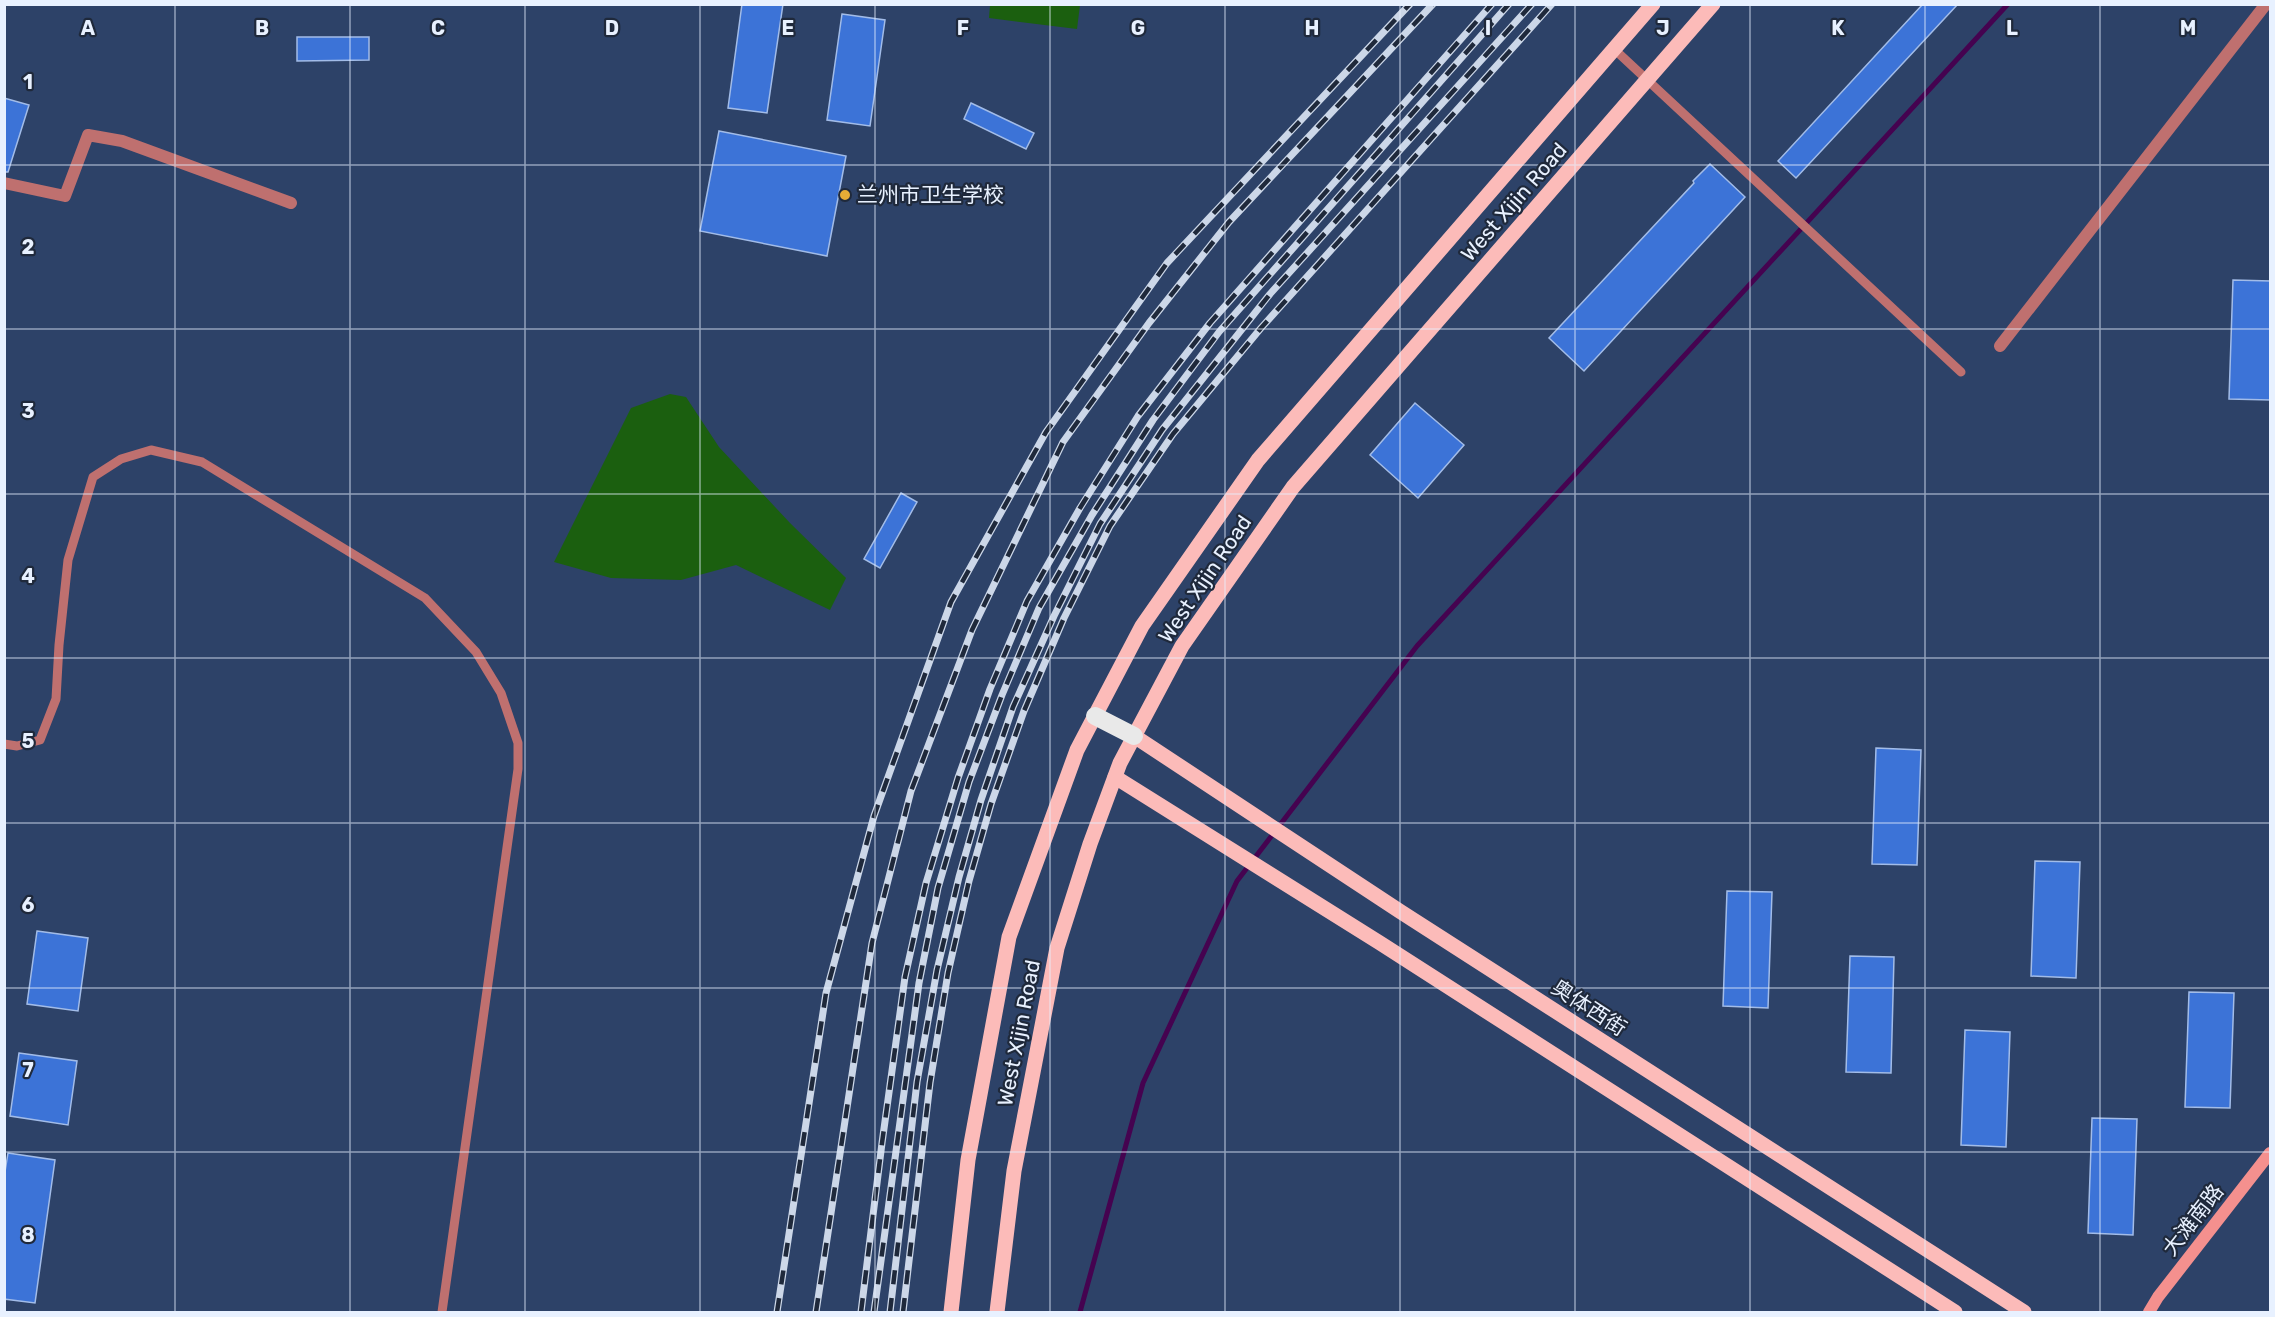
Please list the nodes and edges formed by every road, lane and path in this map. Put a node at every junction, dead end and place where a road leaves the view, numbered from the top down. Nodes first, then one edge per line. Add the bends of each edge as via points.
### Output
1 (1653, 4) edge
2 (1713, 4) edge
3 (2266, 4) edge
4 (1614, 49) junction
5 (1648, 79) junction
6 (4, 183) edge
7 (291, 203) dead end
8 (2000, 346) dead end
9 (1961, 372) dead end
10 (1095, 716) junction
11 (1134, 736) junction
12 (4, 744) edge
13 (1115, 777) junction
14 (2271, 1153) edge
15 (442, 1312) edge
16 (951, 1312) edge
17 (997, 1312) edge
18 (1955, 1312) edge
19 (2024, 1312) edge
20 (2149, 1312) edge

1 - 4 main road, West Xijin Road
2 - 5 main road, West Xijin Road
3 - 8 street
4 - 5 lane
4 - 10 main road, West Xijin Road via 1258,460 1142,626
5 - 9 lane
5 - 11 main road, West Xijin Road via 1293,488 1182,646
6 - 7 street via 65,196 88,135 122,141
10 - 11 highway
10 - 16 main road, West Xijin Road via 1077,750 1010,937 968,1160
11 - 13 main road, West Xijin Road
11 - 19 main road, 奥体西街
12 - 15 lane via 17,746 40,740 56,699 68,560 93,477 121,459 151,450 202,462 425,598 476,652 501,693 518,743 518,769
13 - 17 main road, West Xijin Road via 1057,948 1014,1171
13 - 18 main road
14 - 20 street, 大滩南路

